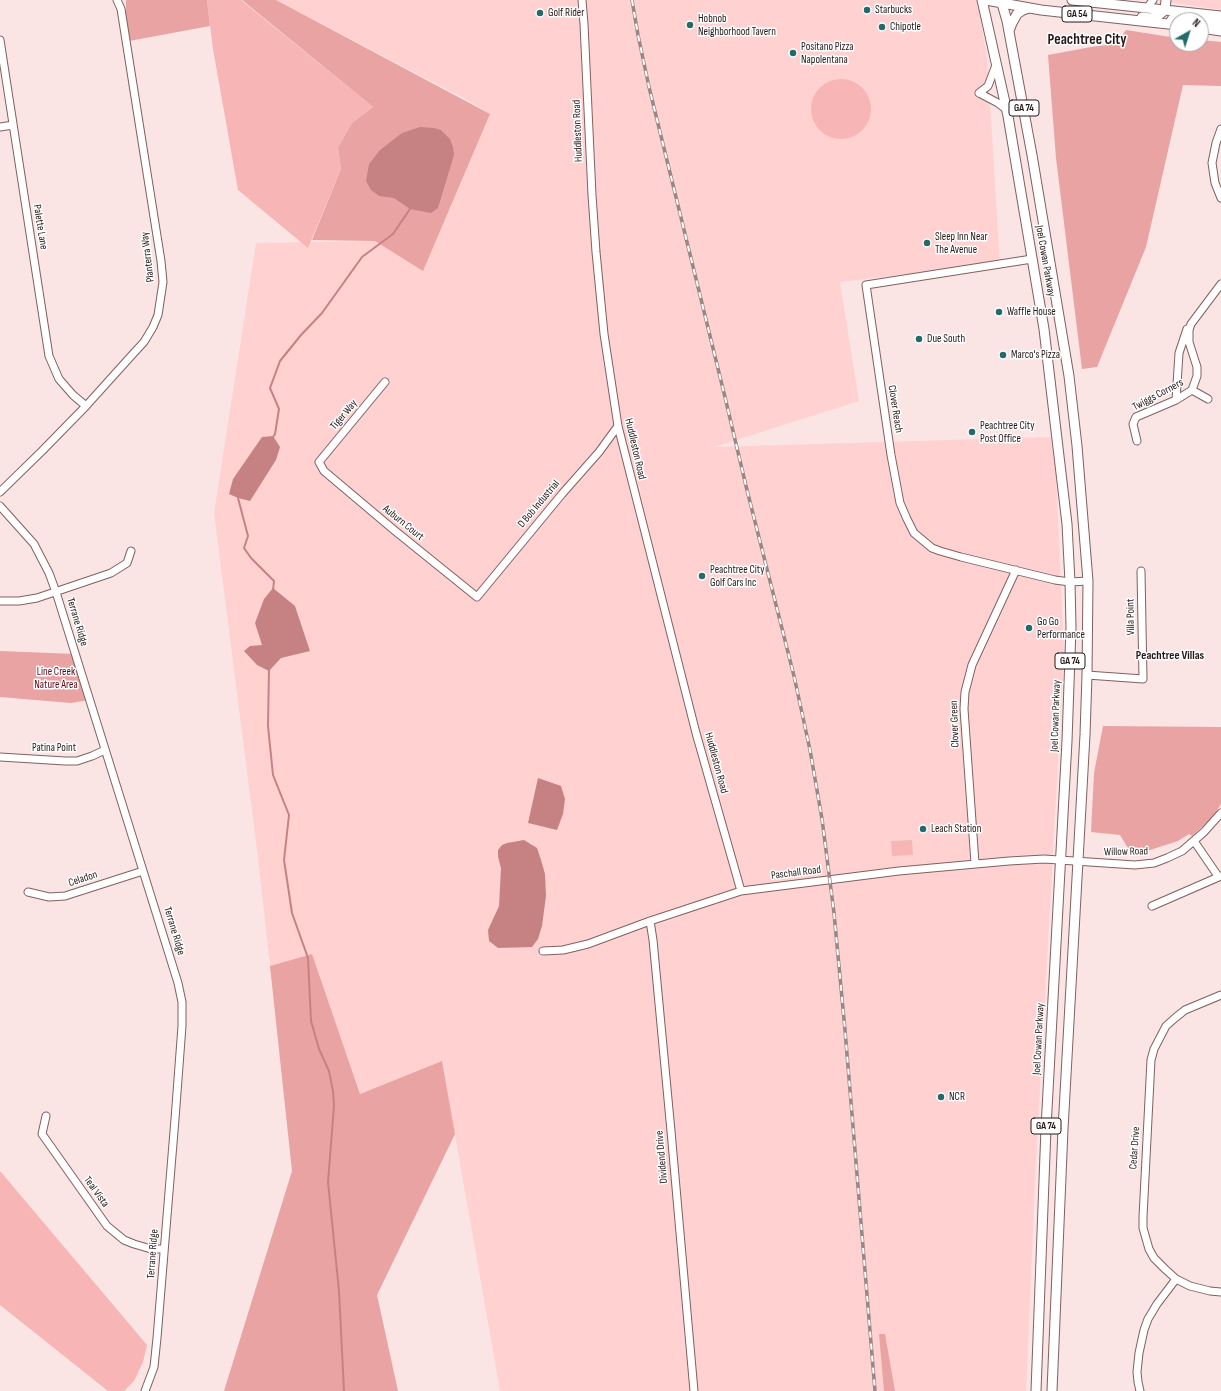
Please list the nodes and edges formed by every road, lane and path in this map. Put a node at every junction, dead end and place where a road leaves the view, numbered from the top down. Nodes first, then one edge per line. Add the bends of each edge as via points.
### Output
1 (117, 0) edge
2 (122, 0) edge
3 (582, 0) edge
4 (982, 0) edge
5 (986, 0) edge
6 (1072, 0) edge
7 (1153, 0) edge
8 (1167, 0) edge
9 (1001, 2) edge
10 (1030, 8) junction
11 (1147, 8) junction
12 (121, 9) junction
13 (1165, 10) junction
14 (1221, 12) edge
15 (1082, 14) junction
16 (1221, 16) edge
17 (1209, 22) edge
18 (1221, 23) edge
19 (1169, 24) edge
20 (1209, 29) edge
21 (1009, 31) junction
22 (1221, 31) edge
23 (0, 40) edge
24 (997, 64) junction
25 (1007, 110) junction
26 (13, 124) junction
27 (0, 126) edge
28 (1221, 129) edge
29 (1221, 198) edge
30 (1032, 259) junction
31 (1221, 284) edge
32 (1191, 324) junction
33 (385, 382) dead end
34 (1192, 390) junction
35 (1208, 399) dead end
36 (1176, 400) junction
37 (86, 406) junction
38 (618, 426) junction
39 (1137, 441) dead end
40 (319, 462) joint
41 (0, 492) edge
42 (0, 506) edge
43 (130, 551) dead end
44 (1016, 570) junction
45 (1141, 571) dead end
46 (1088, 581) junction
47 (1070, 582) junction
48 (56, 592) junction
49 (477, 597) joint
50 (0, 601) edge
51 (1087, 675) junction
52 (105, 750) junction
53 (0, 757) edge
54 (1221, 813) edge
55 (1194, 841) junction
56 (1061, 861) junction
57 (1077, 862) junction
58 (975, 863) junction
59 (144, 871) junction
60 (1220, 876) edge
61 (740, 891) junction
62 (28, 892) dead end
63 (1152, 906) dead end
64 (650, 921) junction
65 (543, 951) dead end
66 (1221, 995) edge
67 (46, 1116) dead end
68 (164, 1249) junction
69 (1176, 1279) junction
70 (1221, 1292) edge
71 (145, 1391) edge
72 (694, 1391) edge
73 (1036, 1391) edge
74 (1052, 1391) edge
75 (1140, 1391) edge

1 - 12 street, Planterra Way
2 - 12 street, Planterra Way
3 - 38 street, Huddleston Road via 596,252 604,334
4 - 24 main road, Joel Cowan Parkway / GA 74
5 - 9 main road, GA 54
6 - 11 main road, GA 54
7 - 11 street
8 - 13 main road
8 - 14 main road via 1178,7
9 - 10 main road, GA 54
9 - 21 main road, Joel Cowan Parkway / GA 74
10 - 15 main road, GA 54
10 - 21 main road via 1017,14
11 - 13 main road, GA 54
12 - 37 street, Planterra Way via 161,261 162,286 158,315 144,342
13 - 15 main road via 1151,18 1092,11
13 - 16 main road, GA 54
15 - 19 main road, GA 54
17 - 18 main road
20 - 22 main road
21 - 46 main road, Joel Cowan Parkway / GA 74 via 1069,376
23 - 26 street, Palette Lane
24 - 25 main road, Joel Cowan Parkway / GA 74
24 - 25 street via 988,86 979,93
25 - 30 main road, Joel Cowan Parkway / GA 74
26 - 27 street
26 - 37 street, Palette Lane via 50,356 60,379 73,396
28 - 29 street via 1212,163 1215,183
30 - 44 street, Clover Reach via 866,286 900,502 914,533 940,552
30 - 47 main road, Joel Cowan Parkway / GA 74 via 1051,378 1067,524
31 - 32 street
32 - 34 street, Twiggs Corners via 1189,342 1197,367
32 - 36 street via 1186,330 1179,353
33 - 40 street, Tiger Way
34 - 35 street
34 - 36 street, Twiggs Corners
36 - 39 street, Twiggs Corners via 1136,417 1133,424
37 - 41 street, Planterra Way
38 - 49 street, D Bob Industrial
38 - 61 street, Huddleston Road via 696,733
40 - 49 street, Auburn Court via 324,471
42 - 48 street, Terrane Ridge via 34,544
43 - 48 street via 127,563 111,573
44 - 47 street, Clover Reach
44 - 58 street, Clover Green via 972,665 965,692
45 - 51 street, Villa Point via 1143,678
46 - 47 street, Clover Reach
46 - 51 main road, Joel Cowan Parkway / GA 74
47 - 56 main road, Joel Cowan Parkway / GA 74 via 1071,627
48 - 50 street via 19,601
48 - 52 street, Terrane Ridge
51 - 57 main road, Joel Cowan Parkway / GA 74
52 - 53 street, Patina Point via 77,761
52 - 59 street, Terrane Ridge
54 - 55 street, Willow Road
55 - 57 street, Willow Road via 1182,851 1147,864 1135,866
55 - 60 street
56 - 57 street, Willow Road
56 - 58 street, Paschall Road via 1044,859
56 - 73 main road, Joel Cowan Parkway / GA 74 via 1046,1128
57 - 74 main road, Joel Cowan Parkway / GA 74
58 - 61 street, Paschall Road
59 - 62 street, Celadon via 65,896 49,897
59 - 68 street, Terrane Ridge via 182,1002
60 - 63 street
61 - 64 street, Paschall Road
64 - 65 street, Paschall Road via 588,944 563,950
64 - 72 street, Dividend Drive
66 - 69 street, Cedar Drive via 1185,1010 1166,1026 1151,1060 1143,1228 1154,1258
67 - 68 street, Teal Vista via 42,1134 107,1226 134,1244 151,1249
68 - 71 street, Terrane Ridge via 156,1353
69 - 70 street, Cedar Drive via 1190,1286
69 - 75 street via 1157,1304 1144,1330 1137,1372

